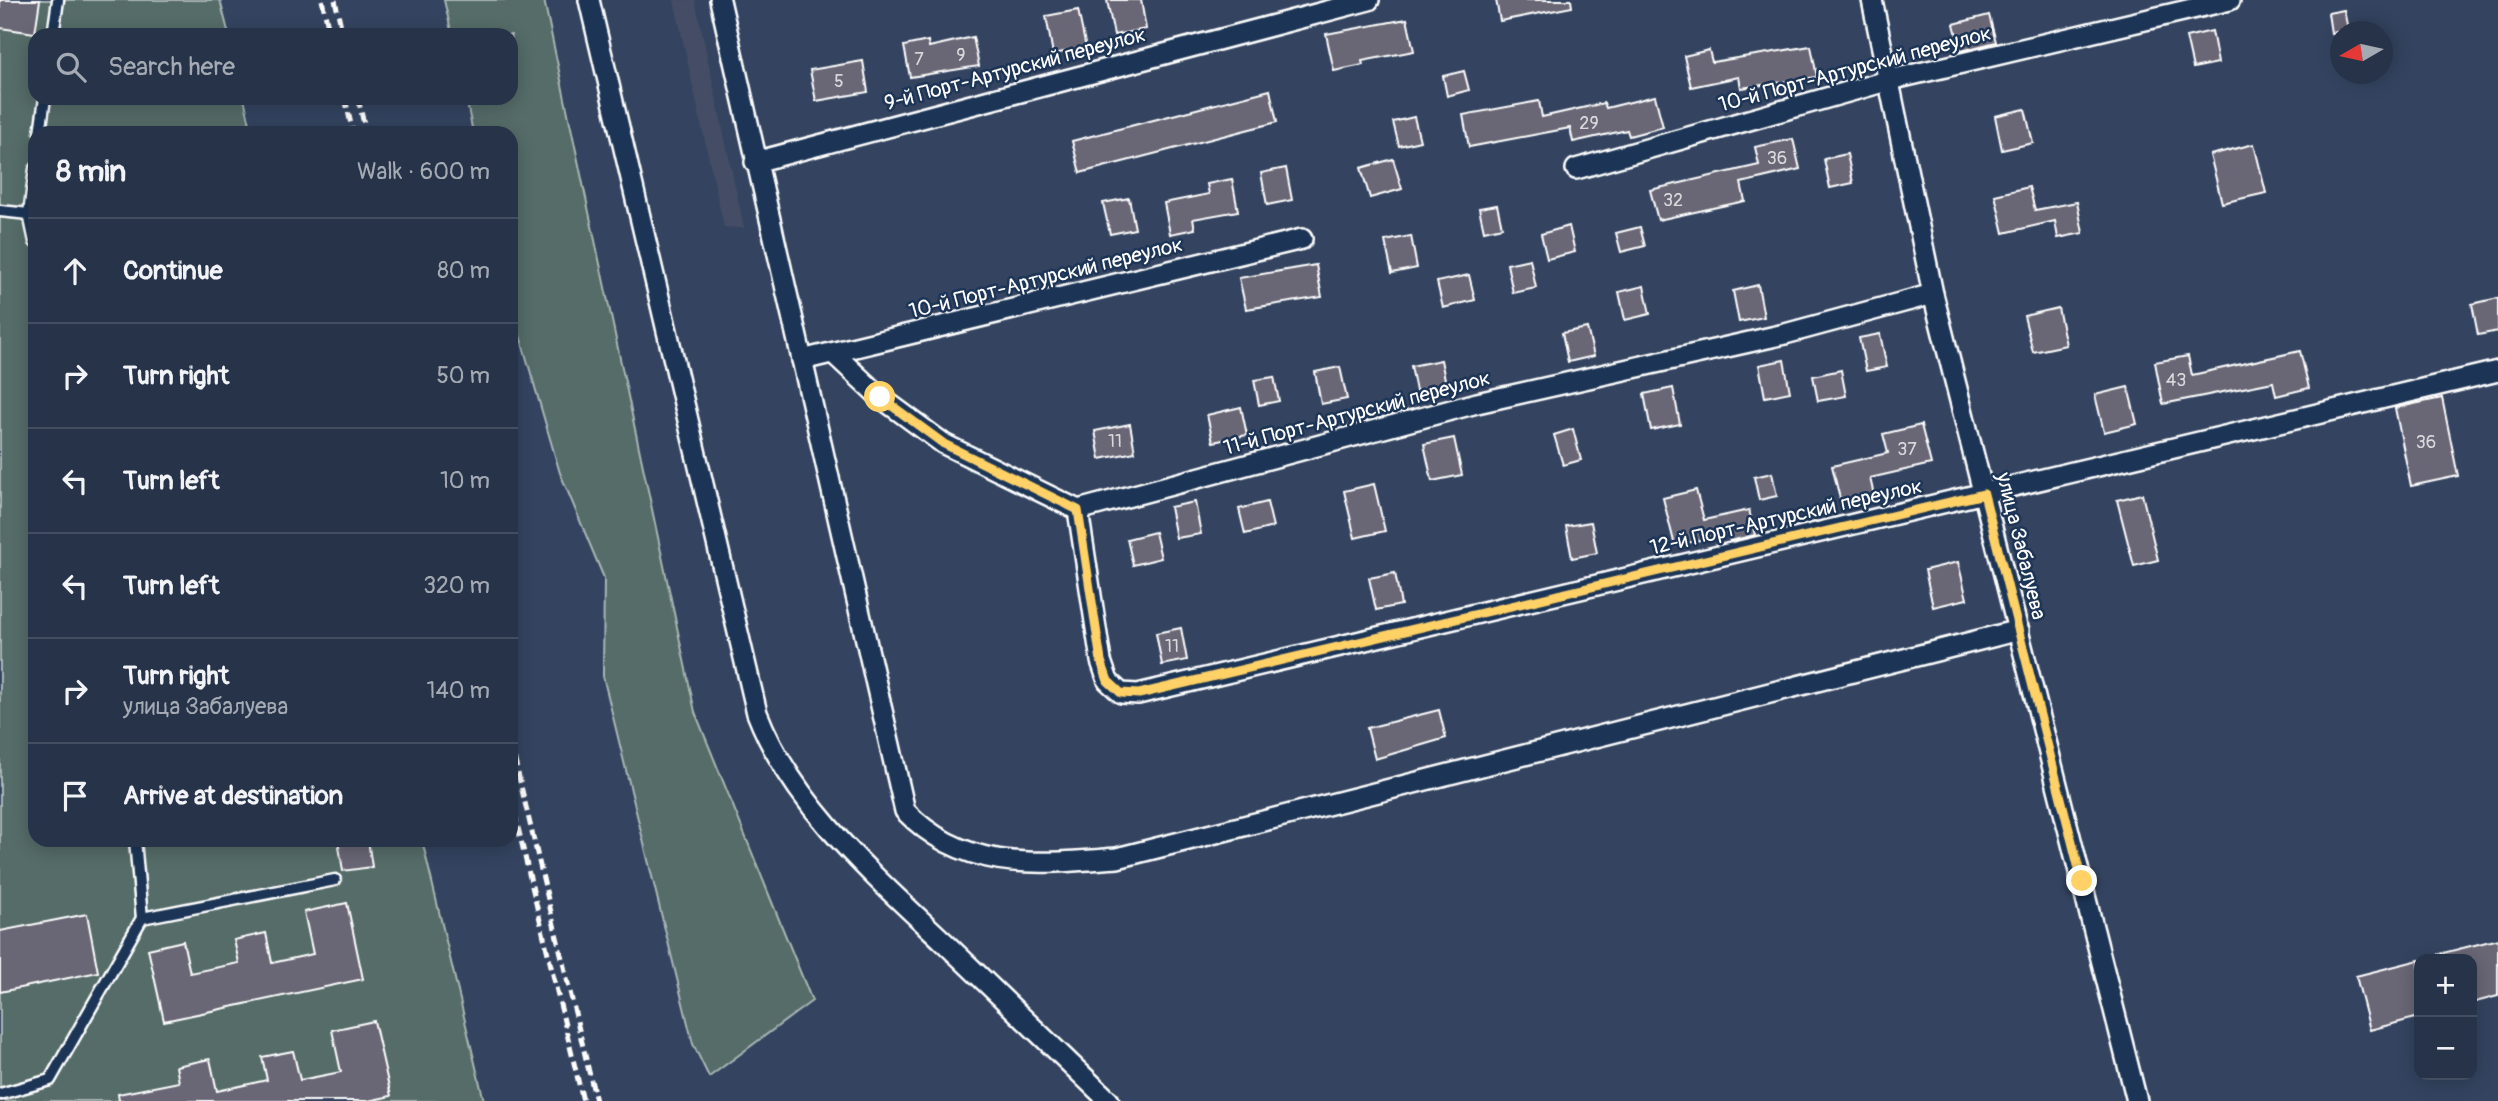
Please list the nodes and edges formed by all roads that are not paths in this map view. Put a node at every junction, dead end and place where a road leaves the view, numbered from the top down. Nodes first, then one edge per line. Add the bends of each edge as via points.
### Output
1 (58, 0) edge
2 (589, 0) edge
3 (720, 0) edge
4 (1369, 0) edge
5 (1872, 0) edge
6 (2230, 0) edge
7 (54, 28) edge
8 (1891, 80) junction
9 (44, 105) edge
10 (41, 126) edge
11 (755, 162) junction
12 (1576, 169) dead end
13 (0, 211) edge
14 (28, 214) edge
15 (1302, 239) dead end
16 (1933, 294) junction
17 (833, 353) junction
18 (802, 360) junction
19 (2498, 371) edge
20 (1984, 494) junction
21 (1078, 510) junction
22 (2019, 630) junction
23 (136, 847) edge
24 (335, 880) dead end
25 (142, 918) junction
26 (0, 1094) edge
27 (1109, 1101) edge
28 (2137, 1101) edge

1 - 7 lane
2 - 27 street via 757,713 768,740 797,789 892,893
3 - 11 street
4 - 11 street, 9-й Порт-Артурский переулок
5 - 8 street, улица Забалуева
6 - 8 street, 10-й Порт-Артурский переулок
8 - 12 street, 10-й Порт-Артурский переулок
8 - 16 street, улица Забалуева
9 - 10 lane
11 - 18 street
13 - 14 lane
15 - 17 street, 10-й Порт-Артурский переулок
16 - 20 street, улица Забалуева
16 - 21 street, 11-й Порт-Артурский переулок via 1785,334 1477,403
17 - 18 street, 10-й Порт-Артурский переулок
17 - 21 street via 880,397 944,444
18 - 22 street via 905,811 926,833 954,848 996,860 1042,863 1117,858
19 - 20 street, 12-й Порт-Артурский переулок
20 - 21 street, 12-й Порт-Артурский переулок via 1139,694 1121,693 1108,681 1101,661
20 - 22 street, улица Забалуева
22 - 28 street, улица Забалуева
23 - 25 lane
24 - 25 lane
25 - 26 lane via 50,1080

